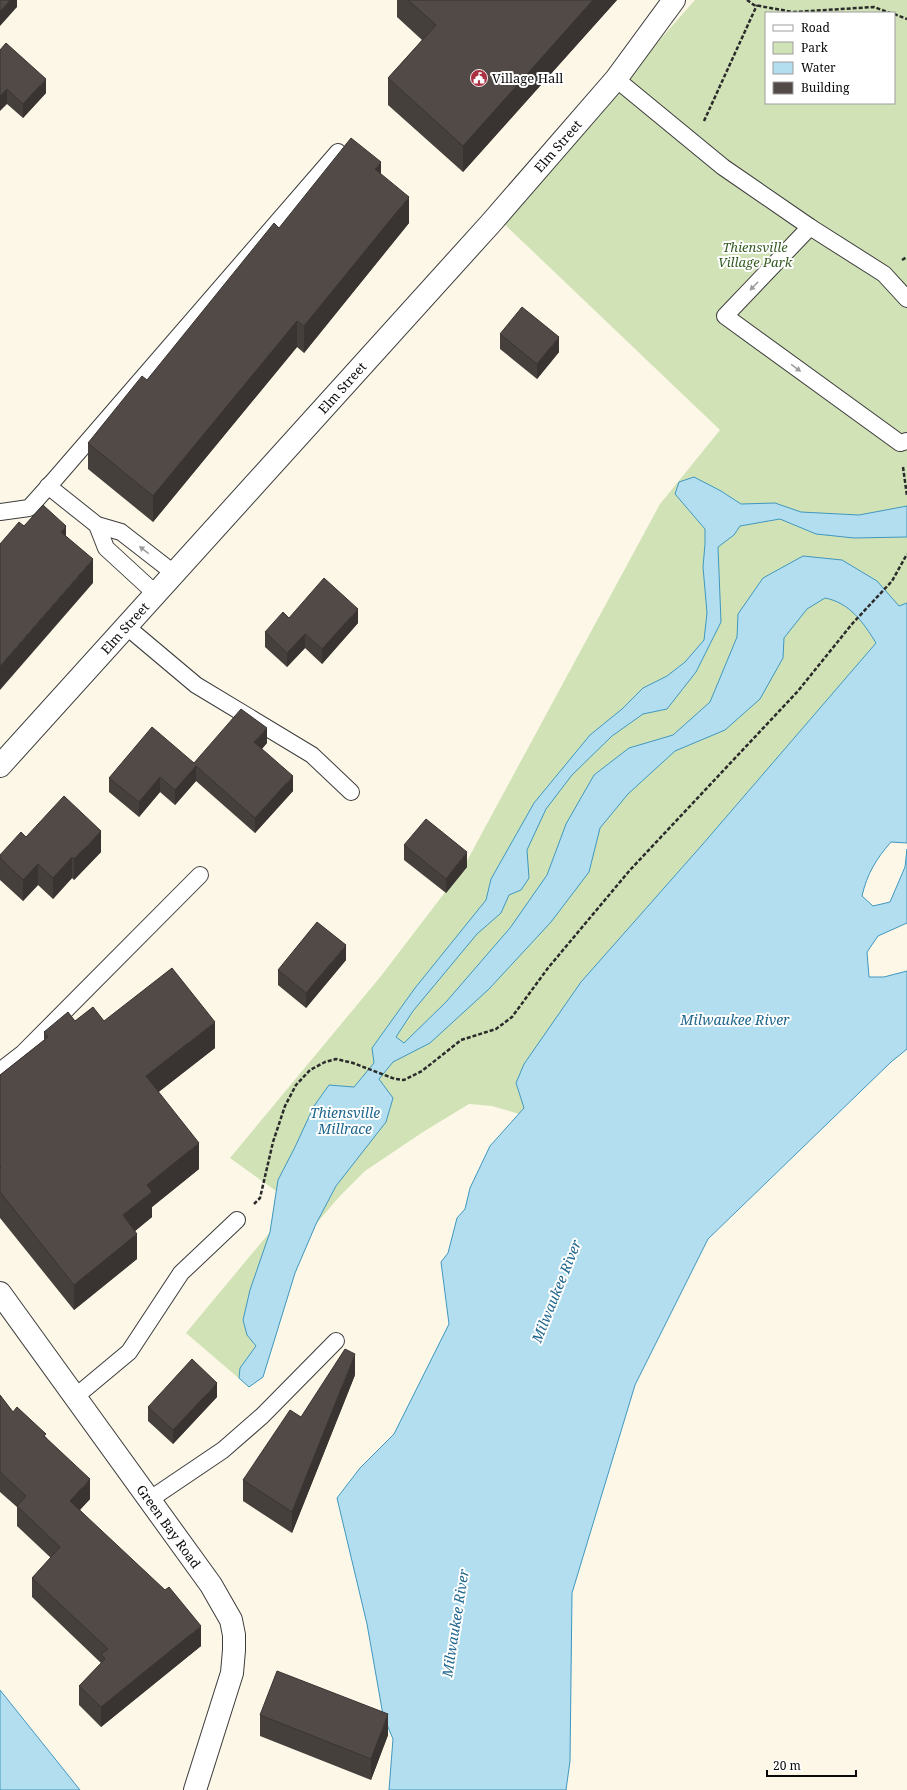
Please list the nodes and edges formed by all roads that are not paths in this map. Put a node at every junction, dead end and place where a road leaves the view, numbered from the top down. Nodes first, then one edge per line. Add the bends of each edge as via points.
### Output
1 (674, 0) edge
2 (616, 79) junction
3 (338, 152) edge
4 (810, 227) junction
5 (907, 299) edge
6 (903, 442) edge
7 (48, 486) junction
8 (0, 512) edge
9 (96, 525) junction
10 (175, 574) junction
11 (156, 594) junction
12 (127, 627) junction
13 (0, 766) edge
14 (350, 792) dead end
15 (200, 875) dead end
16 (0, 1071) edge
17 (237, 1220) road end
18 (0, 1292) edge
19 (336, 1341) dead end
20 (75, 1397) junction
21 (149, 1500) junction
22 (195, 1790) edge

1 - 2 street, Elm Street
2 - 4 lane via 723,167
2 - 10 street, Elm Street via 491,223
3 - 7 lane
4 - 5 lane via 884,274
4 -> 6 lane via 725,316
7 - 8 lane via 28,508
7 - 9 lane
10 -> 9 lane via 121,532
9 - 11 lane via 106,548
10 - 11 street, Elm Street
11 - 12 street, Elm Street
12 - 13 street, Elm Street
12 - 14 lane via 196,685 312,755
15 - 16 lane via 23,1053
17 - 20 lane via 181,1273 130,1352
18 - 20 street, Green Bay Road
19 - 21 lane via 262,1416 223,1450
20 - 21 street, Green Bay Road
21 - 22 street, Green Bay Road via 215,1592 231,1620 234,1635 232,1673

